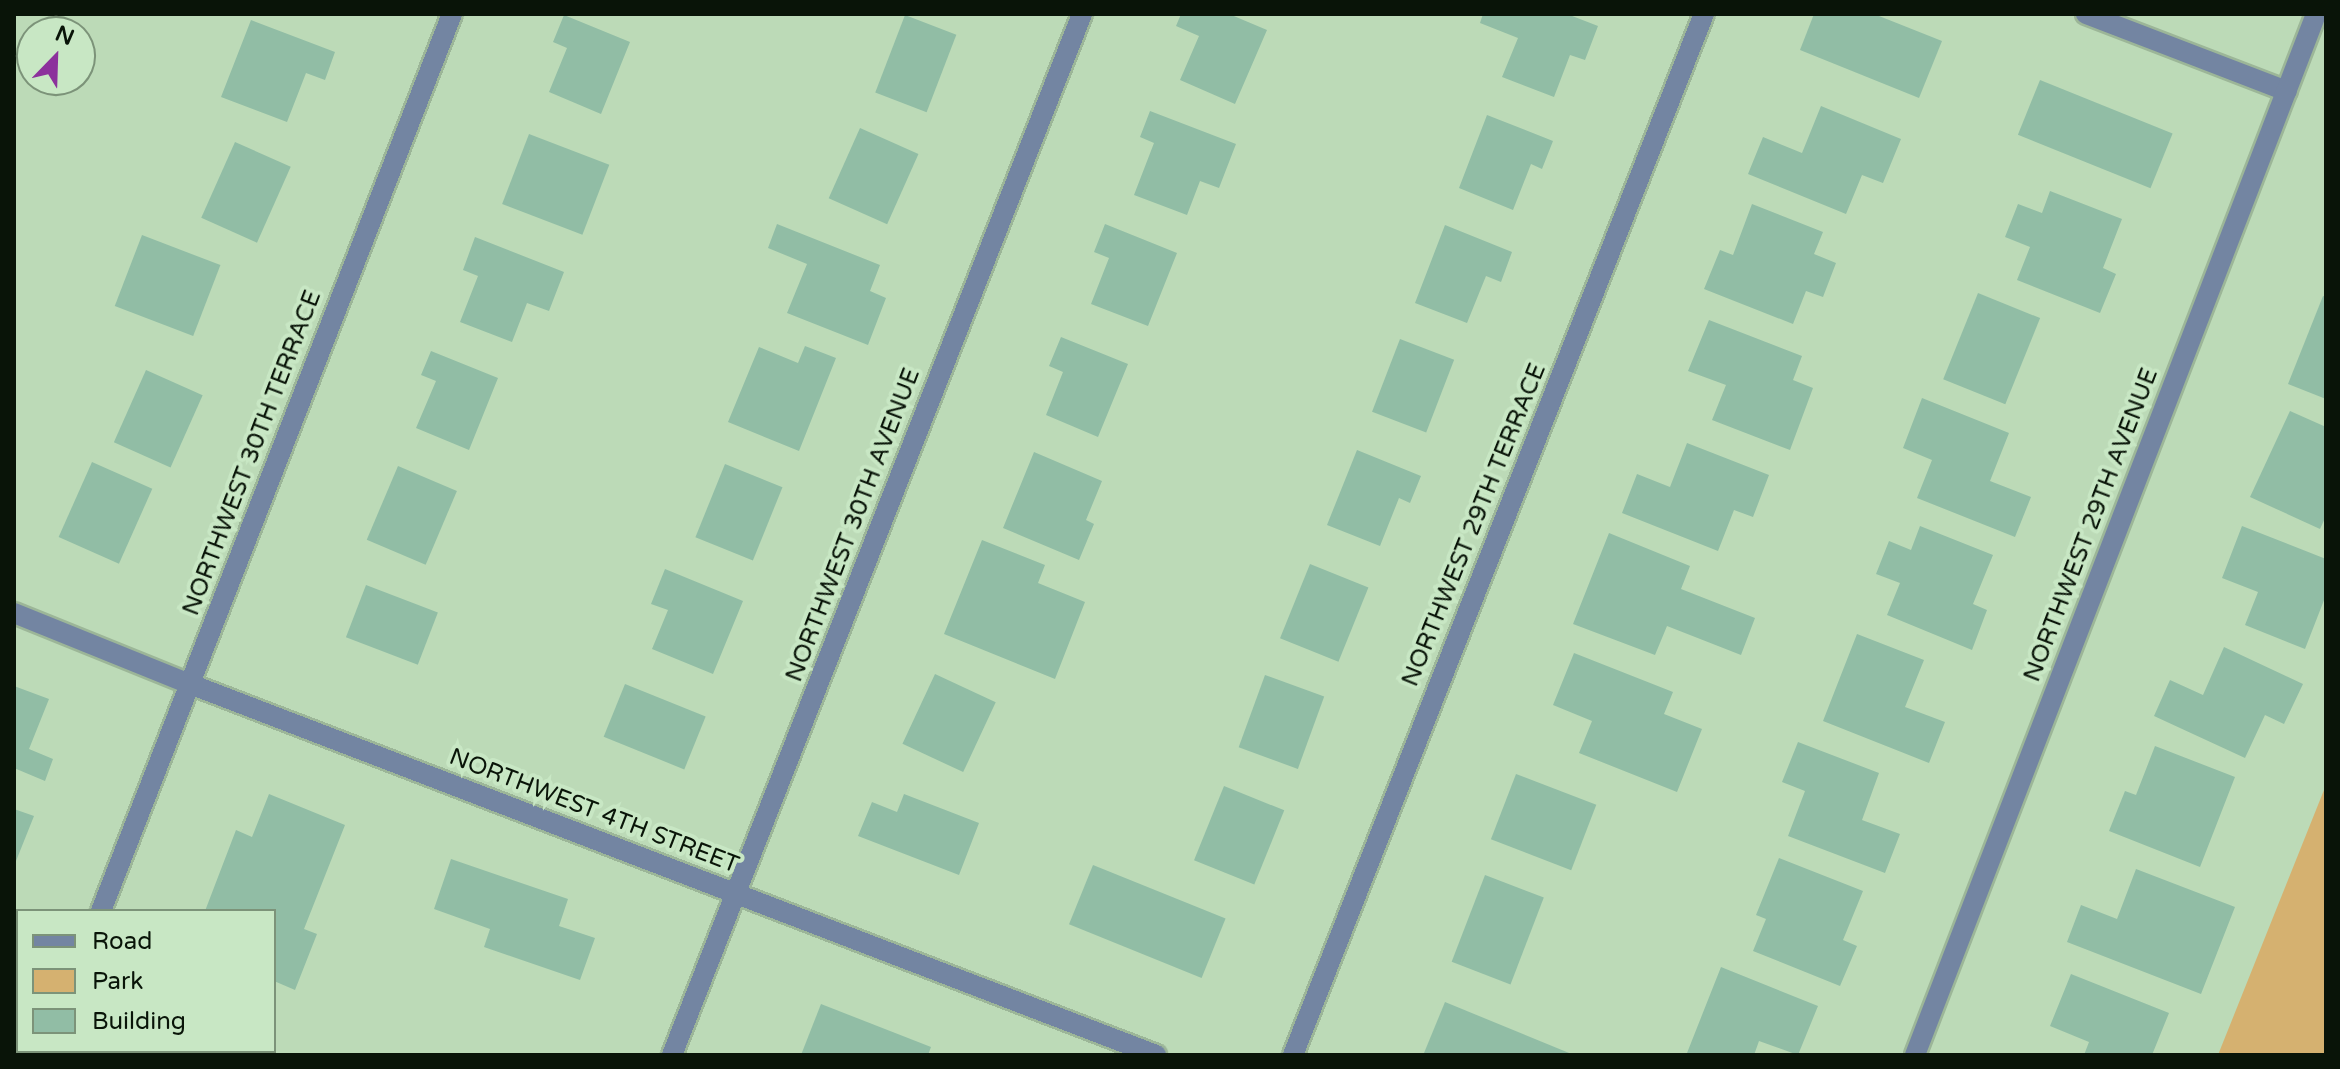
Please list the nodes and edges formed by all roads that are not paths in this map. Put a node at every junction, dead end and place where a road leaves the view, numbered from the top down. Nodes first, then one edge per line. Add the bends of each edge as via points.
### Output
1 (452, 14) edge
2 (1082, 14) edge
3 (1704, 14) edge
4 (2086, 14) edge
5 (2316, 14) edge
6 (2287, 91) junction
7 (14, 613) edge
8 (190, 684) junction
9 (736, 894) junction
10 (102, 909) edge
11 (672, 1055) edge
12 (1156, 1055) edge
13 (1293, 1055) edge
14 (1915, 1055) edge

1 - 8 street, NORTHWEST 30TH TERRACE
2 - 9 street, NORTHWEST 30TH AVENUE
3 - 13 street, NORTHWEST 29TH TERRACE
4 - 6 street
5 - 6 street, NORTHWEST 29TH AVENUE
6 - 14 street, NORTHWEST 29TH AVENUE
7 - 8 street, NORTHWEST 4TH STREET
8 - 9 street, NORTHWEST 4TH STREET
8 - 10 street, NORTHWEST 30TH TERRACE
9 - 11 street, NORTHWEST 30TH AVENUE
9 - 12 street, NORTHWEST 4TH STREET

